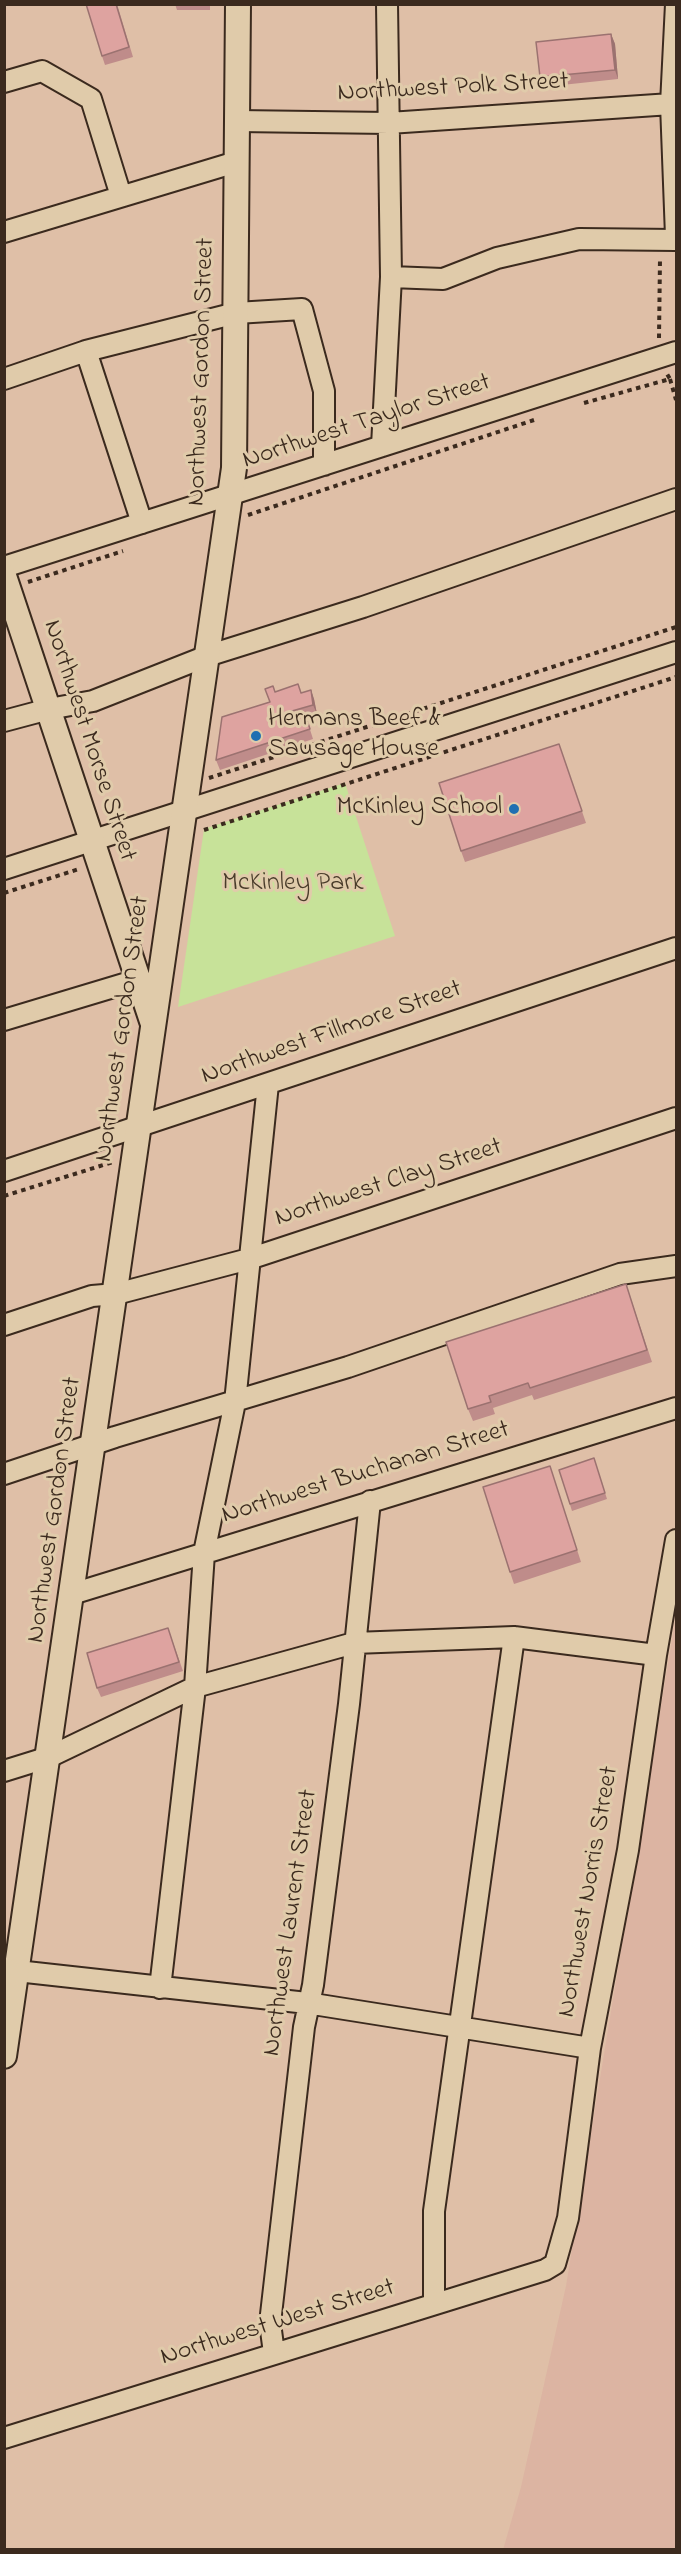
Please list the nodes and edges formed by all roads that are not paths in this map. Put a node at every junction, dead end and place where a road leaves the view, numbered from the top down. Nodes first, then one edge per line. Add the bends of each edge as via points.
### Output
1 (238, 4) edge
2 (387, 4) edge
3 (676, 4) edge
4 (4, 82) edge
5 (671, 104) junction
6 (237, 121) junction
7 (389, 123) junction
8 (236, 162) junction
9 (121, 196) junction
10 (4, 232) edge
11 (676, 238) edge
12 (391, 277) junction
13 (236, 313) junction
14 (86, 351) junction
15 (676, 352) edge
16 (4, 379) edge
17 (382, 446) junction
18 (324, 465) junction
19 (231, 495) junction
20 (676, 499) edge
21 (142, 523) junction
22 (6, 577) edge
23 (676, 652) edge
24 (207, 656) junction
25 (49, 709) junction
26 (4, 721) edge
27 (184, 813) junction
28 (82, 844) junction
29 (4, 869) edge
30 (676, 948) edge
31 (137, 980) junction
32 (4, 1020) edge
33 (153, 1024) junction
34 (268, 1084) junction
35 (676, 1118) edge
36 (140, 1127) junction
37 (4, 1171) edge
38 (249, 1259) junction
39 (676, 1266) edge
40 (116, 1294) junction
41 (4, 1324) edge
42 (235, 1402) junction
43 (676, 1408) edge
44 (94, 1445) junction
45 (4, 1474) edge
46 (370, 1501) junction
47 (676, 1540) edge
48 (204, 1553) junction
49 (72, 1594) junction
50 (514, 1637) junction
51 (354, 1643) junction
52 (656, 1655) junction
53 (195, 1687) junction
54 (49, 1757) junction
55 (4, 1771) edge
56 (17, 1971) junction
57 (160, 1988) junction
58 (308, 2003) junction
59 (460, 2027) junction
60 (590, 2048) junction
61 (4, 2056) edge
62 (558, 2253) joint
63 (434, 2304) junction
64 (274, 2353) junction
65 (4, 2438) edge

1 - 6 main road, Northwest Gordon Street
2 - 7 street
3 - 5 street
4 - 9 street via 42,71 91,99
5 - 7 street, Northwest Polk Street
5 - 11 street
6 - 7 street, Northwest Polk Street
6 - 8 main road, Northwest Gordon Street
7 - 12 street
8 - 9 street
8 - 13 main road, Northwest Gordon Street
9 - 10 street
11 - 12 street via 579,238 497,258 442,279
12 - 17 street
13 - 14 street
13 - 18 street via 302,309 324,391
13 - 19 main road, Northwest Gordon Street
14 - 16 street
14 - 21 street
15 - 17 street, Northwest Taylor Street
17 - 18 street, Northwest Taylor Street
18 - 19 street, Northwest Taylor Street
19 - 21 street, Northwest Taylor Street
19 - 24 main road, Northwest Gordon Street
20 - 24 street via 363,607
21 - 22 street, Northwest Taylor Street
22 - 25 main road, Northwest Morse Street
23 - 27 street
24 - 25 street via 93,701
24 - 27 main road, Northwest Gordon Street
25 - 26 street
25 - 28 main road, Northwest Morse Street
27 - 28 street
27 - 33 main road, Northwest Gordon Street
28 - 29 street
28 - 31 main road, Northwest Morse Street
30 - 34 street, Northwest Fillmore Street
31 - 32 street
31 - 33 main road, Northwest Morse Street
33 - 36 main road, Northwest Gordon Street
34 - 36 street, Northwest Fillmore Street
34 - 38 street
35 - 38 street, Northwest Clay Street
36 - 37 street, Northwest Fillmore Street
36 - 40 main road, Northwest Gordon Street
38 - 40 street, Northwest Clay Street
38 - 42 street
39 - 42 street via 620,1274
40 - 41 street, Northwest Clay Street via 92,1296
40 - 44 main road, Northwest Gordon Street
42 - 44 street
42 - 48 street
43 - 46 street, Northwest Buchanan Street
44 - 45 street
44 - 49 main road, Northwest Gordon Street
46 - 48 street, Northwest Buchanan Street
46 - 51 street, Northwest Laurent Street
47 - 52 street, Northwest Norris Street
48 - 49 street, Northwest Buchanan Street
48 - 53 street
49 - 54 main road, Northwest Gordon Street
50 - 51 street
50 - 52 street
50 - 59 street
51 - 53 street
51 - 58 street, Northwest Laurent Street
52 - 60 street, Northwest Norris Street via 628,1850
53 - 54 street
53 - 57 street
54 - 55 street
54 - 56 main road, Northwest Gordon Street
56 - 57 street
56 - 61 main road, Northwest Gordon Street
57 - 58 street
58 - 59 street
58 - 64 street, Northwest Laurent Street via 270,2324
59 - 60 street
59 - 63 street via 434,2211
60 - 62 street, Northwest Norris Street via 567,2218
62 - 63 street, Northwest West Street via 555,2264 545,2270
63 - 64 street, Northwest West Street
64 - 65 street, Northwest West Street

